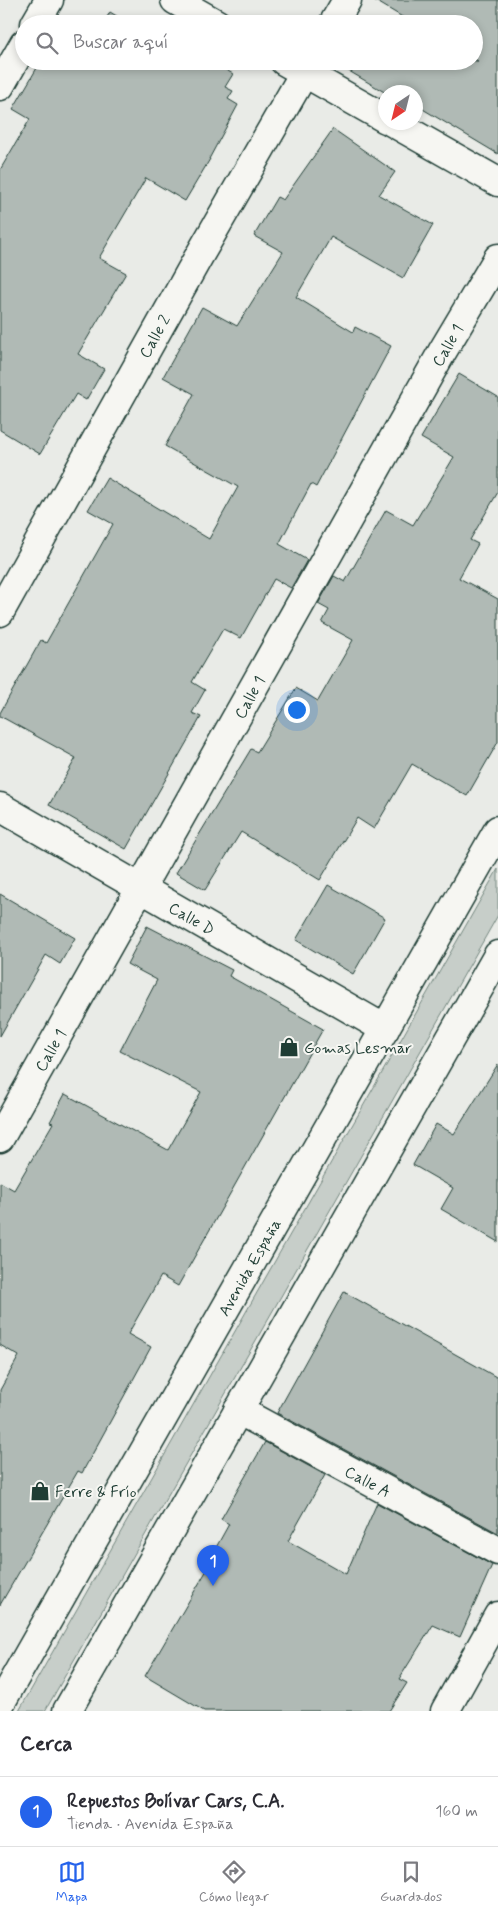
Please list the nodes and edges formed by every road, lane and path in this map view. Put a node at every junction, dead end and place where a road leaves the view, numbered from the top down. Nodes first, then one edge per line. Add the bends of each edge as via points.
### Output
1 (49, 0) edge
2 (175, 0) edge
3 (347, 0) edge
4 (40, 15) edge
5 (201, 15) edge
6 (338, 15) edge
7 (15, 60) edge
8 (297, 70) edge
9 (308, 70) edge
10 (0, 86) edge
11 (378, 114) edge
12 (406, 130) edge
13 (498, 182) edge
14 (498, 258) edge
15 (0, 612) edge
16 (0, 807) edge
17 (498, 830) edge
18 (141, 888) junction
19 (498, 955) edge
20 (385, 1029) junction
21 (0, 1138) edge
22 (238, 1410) junction
23 (498, 1551) edge
24 (498, 1616) edge
25 (0, 1704) edge
26 (68, 1711) edge
27 (444, 1711) edge

1 - 4 street
2 - 5 street
3 - 6 street
7 - 10 street
8 - 15 street, Calle 2 via 199,256
9 - 11 street
12 - 13 street
14 - 18 street, Calle 1
16 - 18 street, Calle D
17 - 20 street, Avenida España
18 - 20 street, Calle D
18 - 21 street, Calle 1
19 - 22 street
20 - 25 street, Avenida España
22 - 23 street, Calle A
22 - 26 street
24 - 27 street

